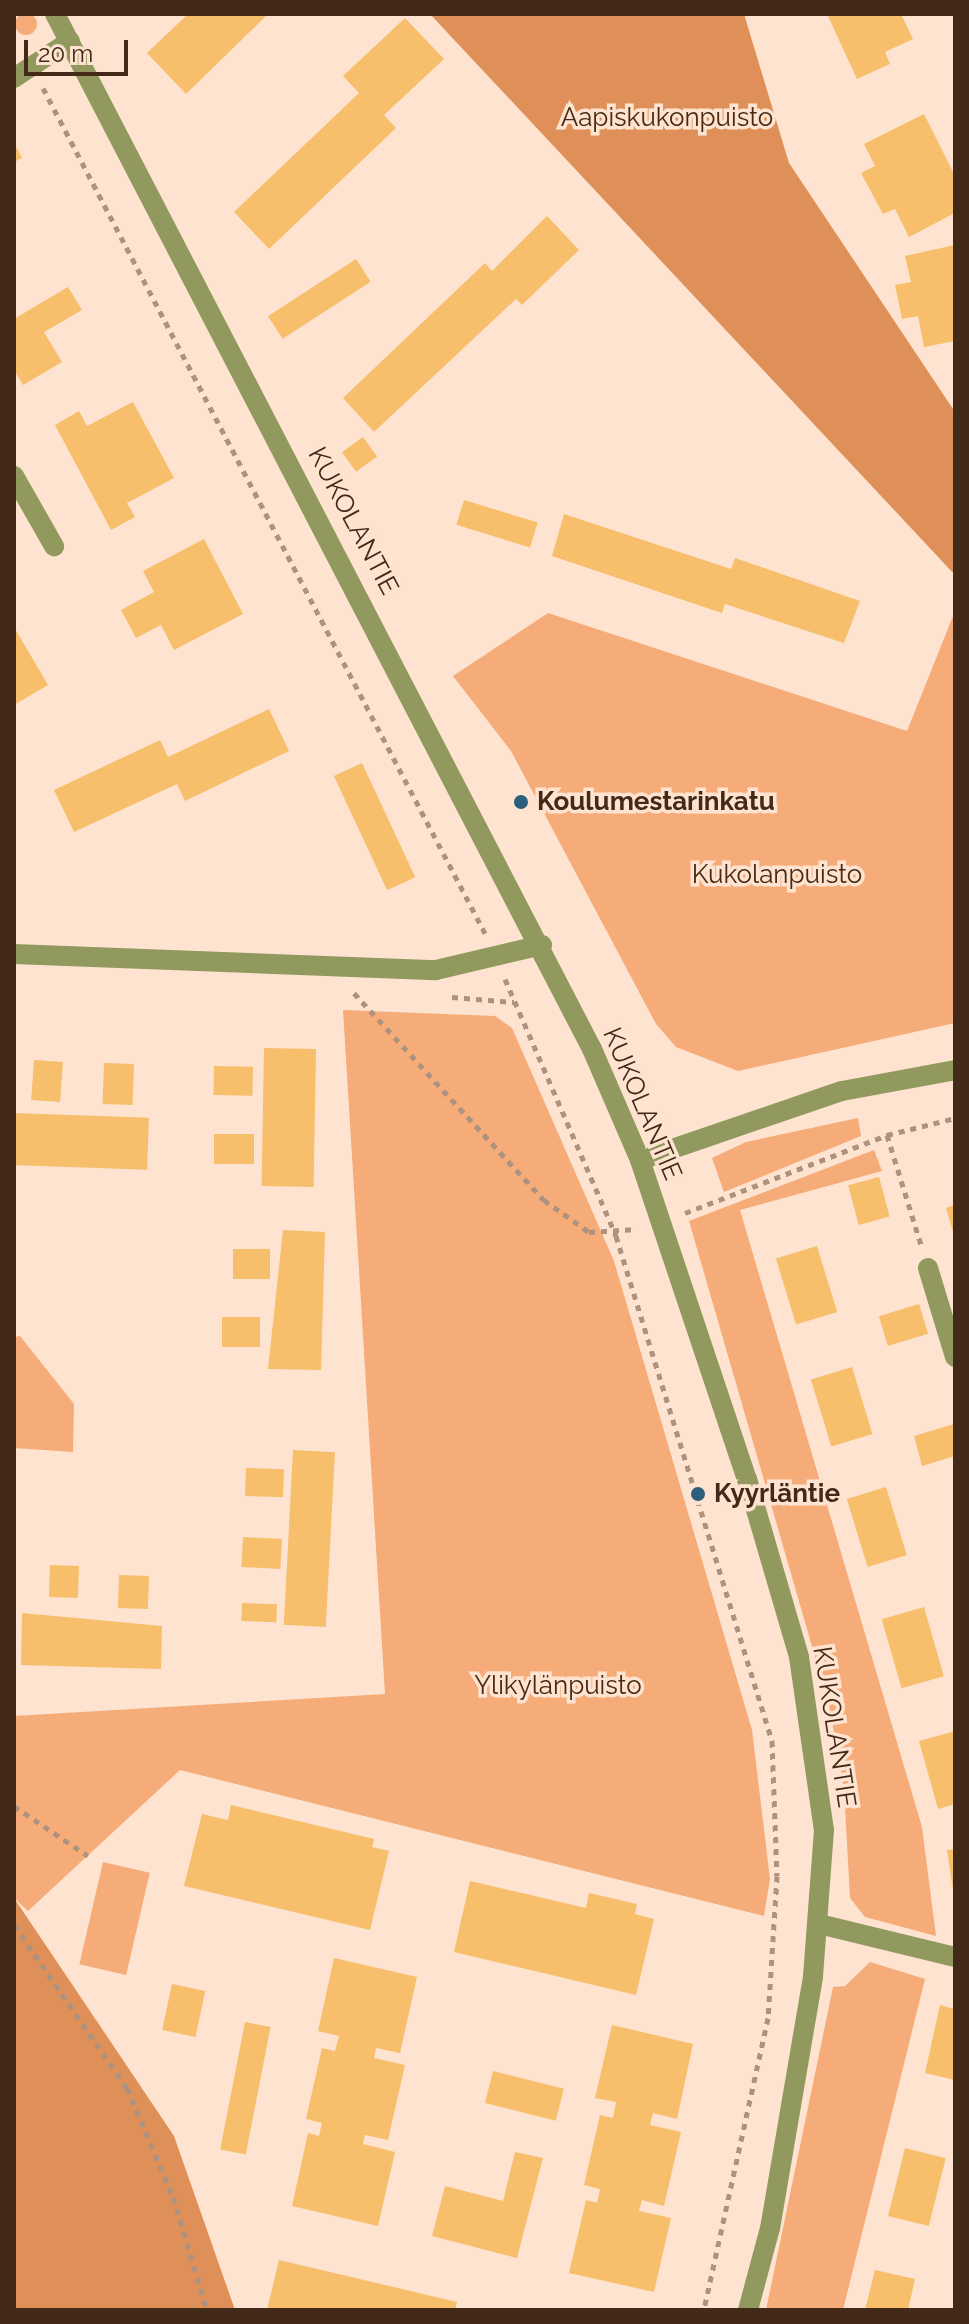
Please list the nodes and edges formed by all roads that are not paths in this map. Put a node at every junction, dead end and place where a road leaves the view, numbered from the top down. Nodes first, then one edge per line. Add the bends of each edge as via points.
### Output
1 (55, 14) edge
2 (70, 41) junction
3 (23, 72) edge
4 (14, 476) edge
5 (54, 546) dead end
6 (542, 945) junction
7 (14, 954) edge
8 (955, 1070) edge
9 (640, 1160) junction
10 (928, 1268) road end
11 (952, 1333) edge
12 (955, 1357) edge
13 (819, 1924) junction
14 (955, 1957) edge
15 (748, 2310) edge

1 - 2 street, KUKOLANTIE
2 - 3 street
2 - 6 street, KUKOLANTIE
4 - 5 street
6 - 7 street via 496,960 436,970
6 - 9 street, KUKOLANTIE
8 - 9 street via 842,1091
9 - 13 street, KUKOLANTIE via 799,1657 824,1830
10 - 11 street
11 - 12 street
13 - 14 street
13 - 15 street, KUKOLANTIE via 770,2228

